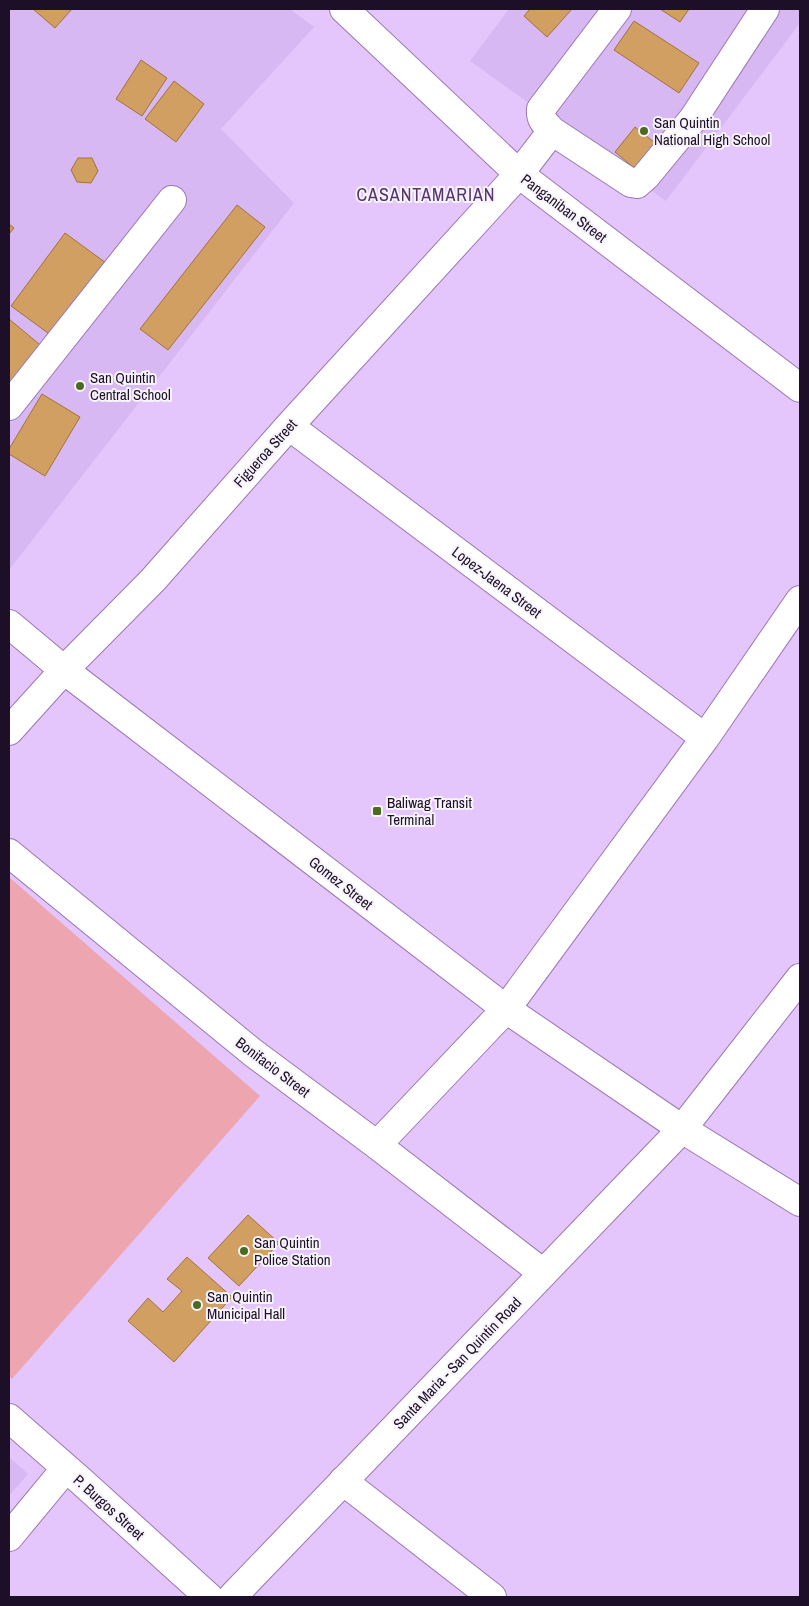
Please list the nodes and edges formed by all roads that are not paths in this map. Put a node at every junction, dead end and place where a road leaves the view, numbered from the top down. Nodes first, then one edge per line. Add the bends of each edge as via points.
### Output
1 (344, 9) edge
2 (617, 9) edge
3 (765, 9) edge
4 (552, 131) junction
5 (519, 174) junction
6 (172, 200) dead end
7 (800, 388) edge
8 (9, 406) edge
9 (289, 426) junction
10 (800, 600) edge
11 (9, 624) edge
12 (64, 670) junction
13 (9, 731) edge
14 (705, 738) junction
15 (9, 854) edge
16 (800, 978) edge
17 (506, 1009) junction
18 (682, 1130) junction
19 (377, 1145) junction
20 (800, 1202) edge
21 (543, 1273) junction
22 (9, 1418) edge
23 (66, 1468) junction
24 (344, 1481) junction
25 (9, 1537) edge
26 (208, 1597) edge
27 (232, 1597) edge
28 (492, 1597) edge

1 - 5 street, Panganiban Street
2 - 4 street via 541,109 541,119
3 - 4 street via 693,119 637,184
4 - 5 street, Figueroa Street
5 - 7 street, Panganiban Street
5 - 9 street, Figueroa Street
6 - 8 street
9 - 12 street, Figueroa Street via 153,580
9 - 14 street, Lopez-Jaena Street
10 - 14 street
11 - 12 street, Gomez Street
12 - 13 street, Figueroa Street
12 - 17 street, Gomez Street
14 - 17 street
15 - 19 street, Bonifacio Street via 252,1052
16 - 18 street, Santa Maria - San Quintin Road
17 - 18 street, Gomez Street
17 - 19 street
18 - 20 street, Gomez Street
18 - 21 street, Santa Maria - San Quintin Road
19 - 21 street, Bonifacio Street
21 - 24 street, Santa Maria - San Quintin Road
22 - 23 street, P. Burgos Street
23 - 25 street
23 - 26 street, P. Burgos Street
24 - 27 street, Santa Maria - San Quintin Road
24 - 28 street

